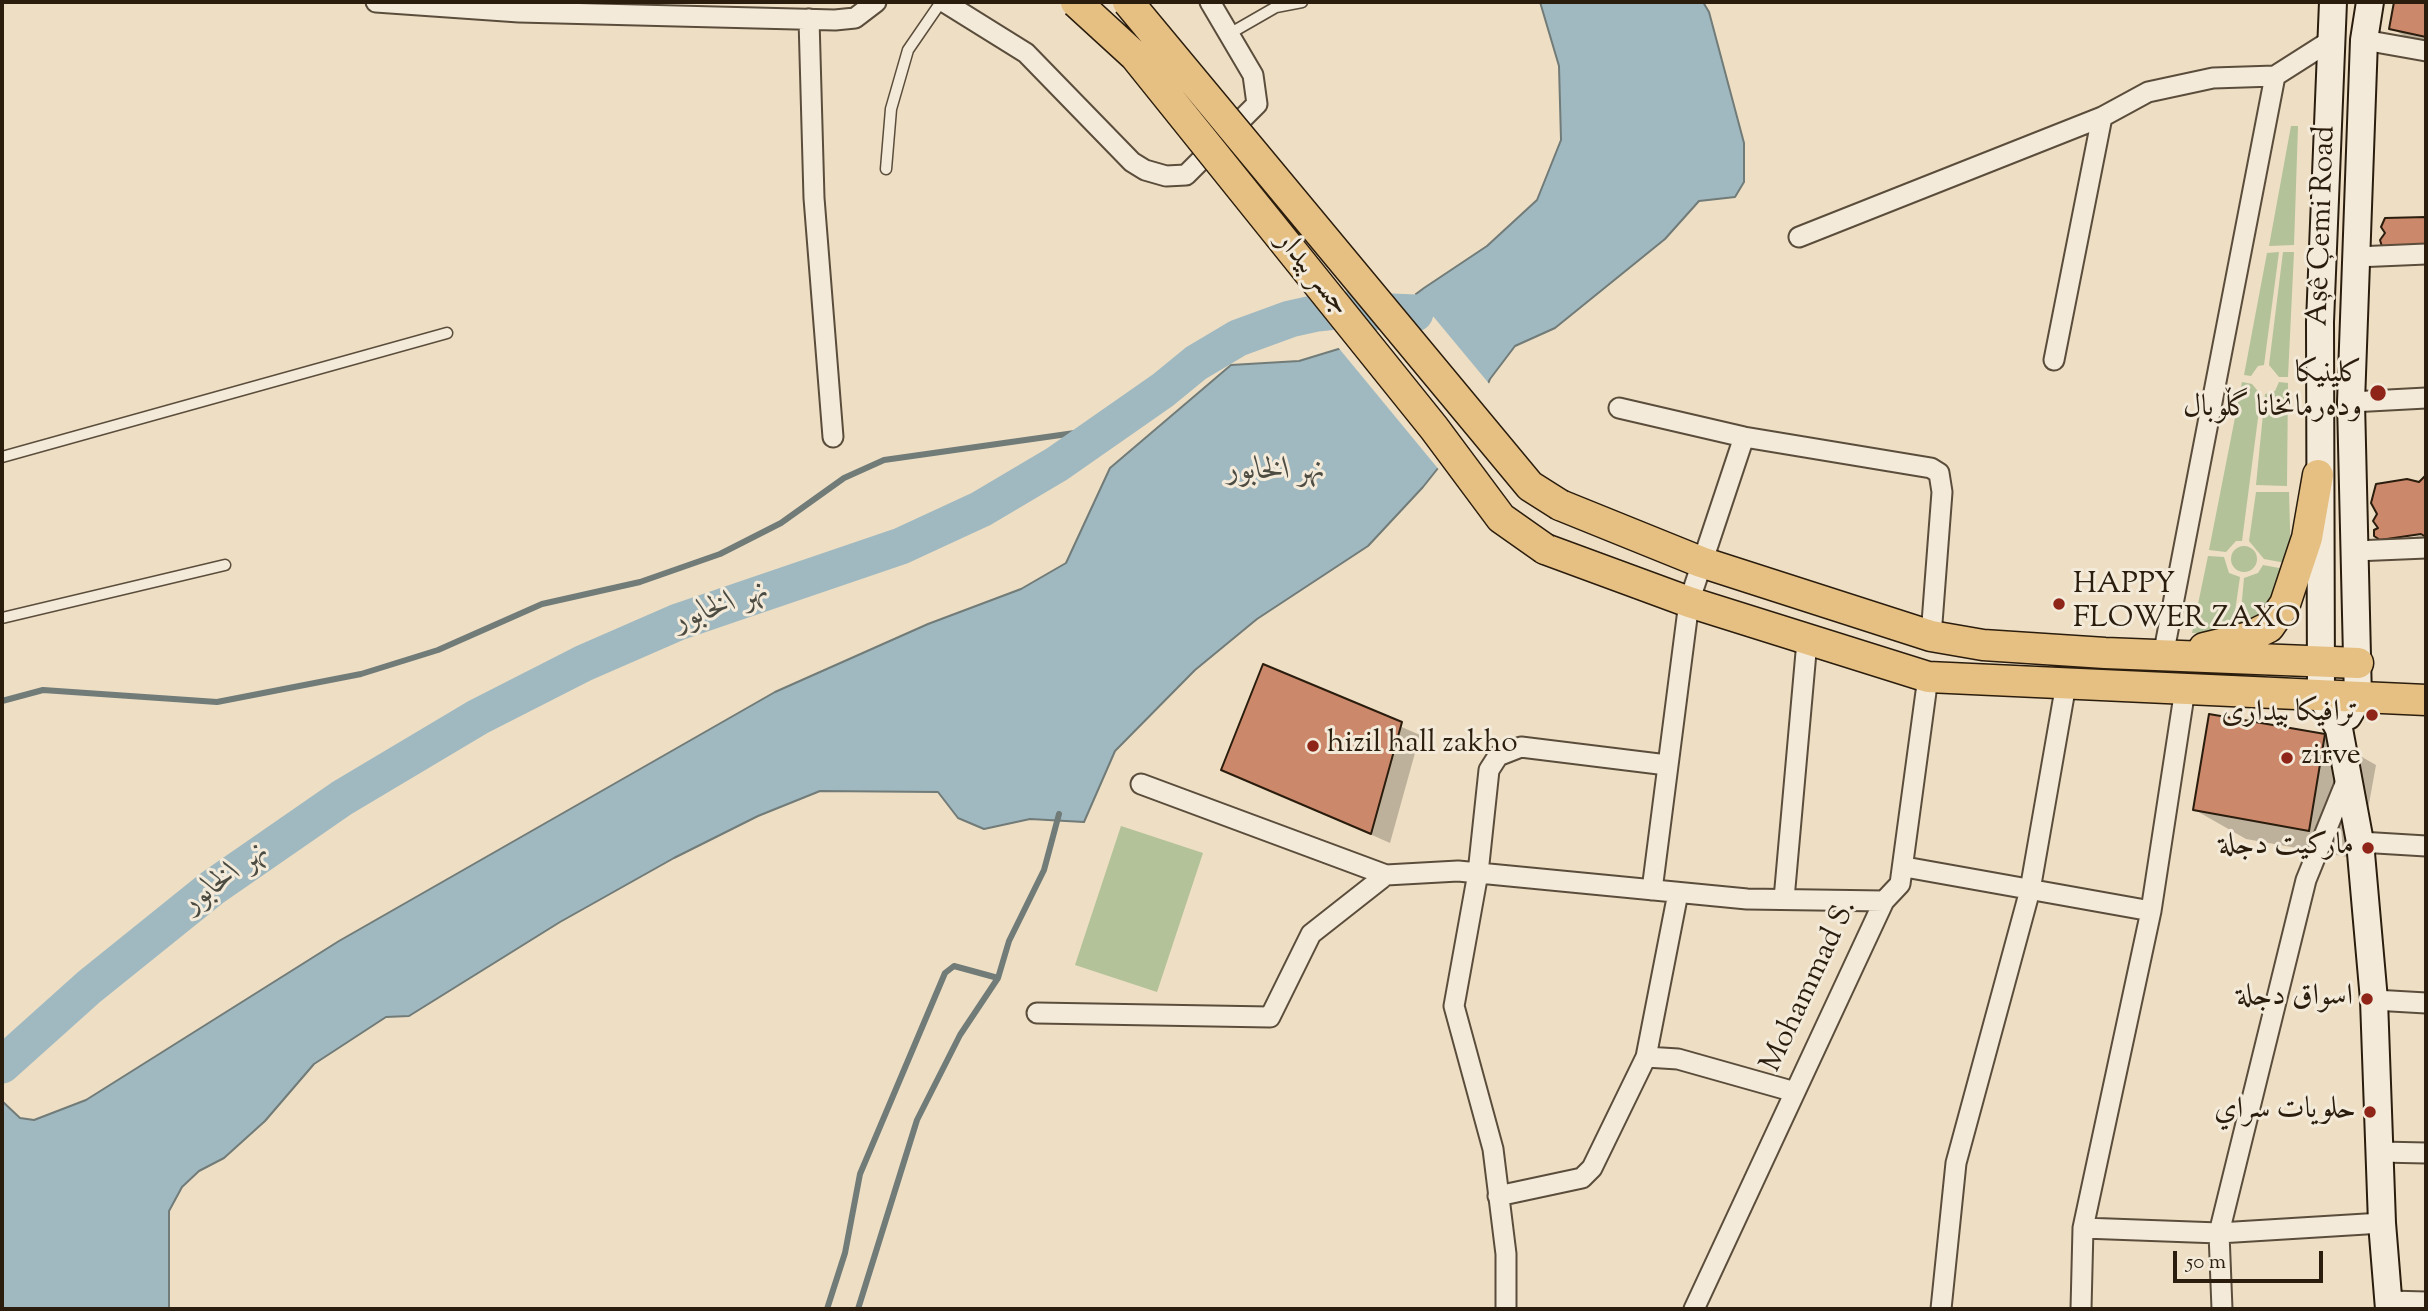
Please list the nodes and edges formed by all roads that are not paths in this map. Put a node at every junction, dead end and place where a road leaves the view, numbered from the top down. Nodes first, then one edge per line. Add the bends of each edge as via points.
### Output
1 (376, 2) edge
2 (876, 2) edge
3 (943, 2) edge
4 (1076, 2) edge
5 (1128, 2) edge
6 (1210, 2) edge
7 (1302, 2) edge
8 (2333, 2) edge
9 (2370, 2) edge
10 (1277, 4) edge
11 (808, 19) junction
12 (1229, 34) junction
13 (2364, 40) junction
14 (2330, 41) junction
15 (2426, 51) edge
16 (2276, 76) junction
17 (2102, 117) junction
18 (886, 169) dead end
19 (1799, 237) dead end
20 (2426, 254) edge
21 (2356, 257) junction
22 (447, 333) dead end
23 (2054, 360) dead end
24 (2426, 398) edge
25 (2351, 402) junction
26 (1619, 408) dead end
27 (833, 437) dead end
28 (1744, 437) junction
29 (2, 457) edge
30 (2318, 475) junction
31 (2426, 548) edge
32 (2356, 551) junction
33 (1701, 562) junction
34 (225, 565) dead end
35 (1689, 603) junction
36 (2, 618) edge
37 (1931, 636) junction
38 (1807, 640) junction
39 (2163, 656) junction
40 (2322, 663) junction
41 (2358, 663) junction
42 (1928, 677) junction
43 (2066, 684) junction
44 (2185, 689) junction
45 (2321, 695) junction
46 (2358, 699) junction
47 (2426, 700) edge
48 (2339, 729) junction
49 (1667, 765) junction
50 (2349, 774) junction
51 (1141, 784) dead end
52 (2360, 842) junction
53 (2426, 846) edge
54 (1905, 867) junction
55 (1478, 873) junction
56 (1386, 875) junction
57 (1652, 890) junction
58 (2031, 890) junction
59 (1678, 893) junction
60 (1784, 900) junction
61 (1884, 901) junction
62 (2151, 911) junction
63 (2374, 1000) junction
64 (2426, 1003) edge
65 (1037, 1013) dead end
66 (1646, 1057) junction
67 (1795, 1092) junction
68 (2380, 1152) junction
69 (2426, 1153) edge
70 (1498, 1196) junction
71 (2382, 1223) junction
72 (2083, 1228) junction
73 (2219, 1234) junction
74 (2426, 1302) edge
75 (2389, 1305) edge
76 (1506, 1309) edge
77 (1695, 1309) edge
78 (1941, 1309) edge
79 (2081, 1309) edge
80 (2222, 1309) edge

1 - 11 street via 519,12
2 - 11 street via 855,18
3 - 12 street via 1026,53 1132,162 1166,176 1186,175 1257,104 1253,75
3 - 18 lane via 908,50 891,108
4 - 35 main road, جسر بيدار, bridge via 1135,56 1501,518 1545,549
5 - 33 main road, جسر بيدار, bridge via 1530,486 1560,505
6 - 12 street
7 - 10 lane
8 - 14 main road, Aşê Çemi Road
9 - 13 main road, Aşê Çemi Road
10 - 12 lane
11 - 27 street via 814,198
13 - 15 street
13 - 21 main road, Aşê Çemi Road
14 - 16 street
14 - 30 main road, Aşê Çemi Road
16 - 17 street via 2186,82 2148,92
16 - 39 street
17 - 19 street
17 - 23 street
20 - 21 street
21 - 25 main road, Aşê Çemi Road
22 - 29 lane
24 - 25 street
25 - 32 main road, Aşê Çemi Road
26 - 28 street
28 - 33 street
28 - 37 street via 1939,473 1942,492
30 - 39 main road via 2297,574 2269,627 2219,646
30 - 40 main road, Aşê Çemi Road
31 - 32 street
32 - 41 main road, Aşê Çemi Road
33 - 35 street
33 - 37 main road, جسر بيدار
34 - 36 lane
35 - 38 main road, جسر بيدار
35 - 49 street
37 - 39 main road, جسر بيدار via 1983,645
38 - 42 main road, جسر بيدار
38 - 60 street
39 - 40 main road
40 - 41 main road
40 - 45 main road, Aşê Çemi Road
41 - 46 main road, Aşê Çemi Road
42 - 43 main road, جسر بيدار
42 - 54 street, Mohammad S.
43 - 44 main road, جسر بيدار
43 - 58 street
44 - 45 main road, جسر بيدار
44 - 62 street
45 - 46 main road, جسر بيدار
45 - 48 main road
46 - 47 main road, جسر بيدار
46 - 48 main road
48 - 50 main road
49 - 55 street via 1521,747 1499,756 1489,770
49 - 57 street
50 - 52 main road
50 - 73 street via 2306,880
51 - 56 street
52 - 53 street
52 - 63 main road
54 - 58 street
54 - 61 street, Mohammad S. via 1900,884
55 - 56 street
55 - 57 street
55 - 70 street via 1454,1006 1493,1149
56 - 65 street via 1311,934 1270,1017
57 - 59 street
58 - 62 street
58 - 78 street via 1956,1164
59 - 60 street
59 - 66 street
60 - 61 street
61 - 67 street, Mohammad S.
62 - 72 street
63 - 64 street
63 - 68 main road
66 - 67 street via 1678,1059
66 - 70 street via 1592,1168 1582,1178
67 - 77 street, Mohammad S.
68 - 69 street
68 - 71 main road
70 - 76 street via 1506,1254
71 - 73 street
71 - 75 main road
72 - 73 street
72 - 79 street
73 - 80 street
74 - 75 street

